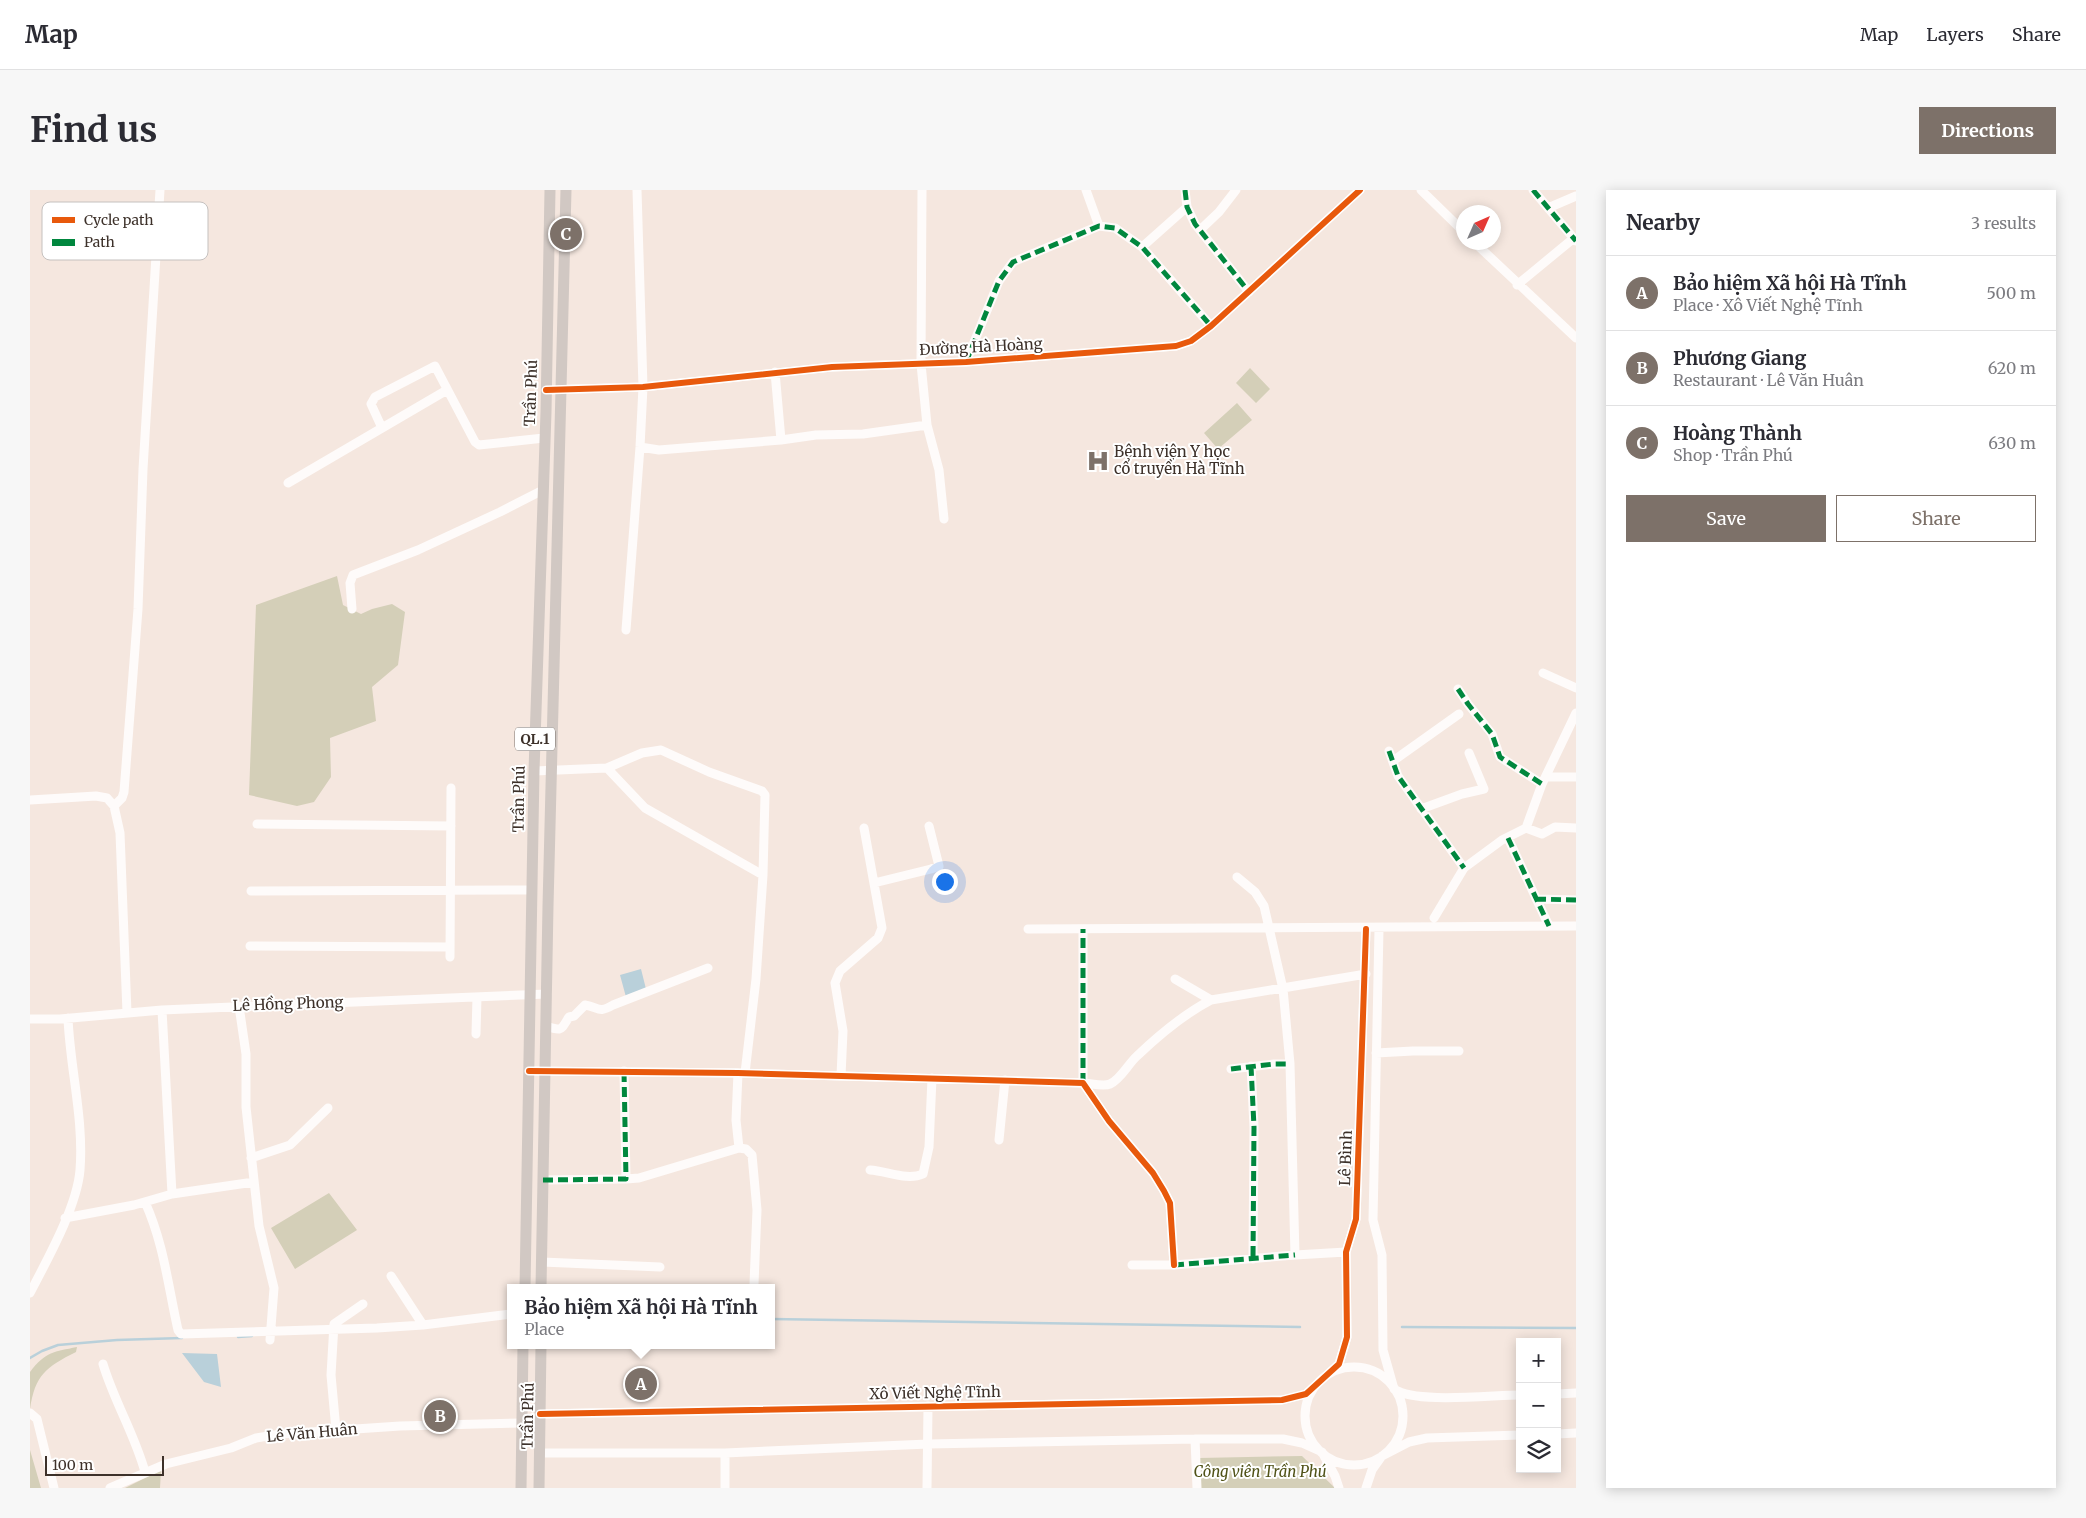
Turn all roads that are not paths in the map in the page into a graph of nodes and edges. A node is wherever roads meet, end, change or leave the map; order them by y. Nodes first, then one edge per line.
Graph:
1 (550, 190) edge
2 (566, 190) edge
3 (637, 190) edge
4 (922, 190) edge
5 (1086, 190) edge
6 (1185, 190) edge
7 (1236, 190) edge
8 (1360, 190) edge
9 (1421, 190) edge
10 (1534, 190) edge
11 (1576, 196) edge
12 (1186, 208) junction
13 (1548, 208) junction
14 (1456, 224) edge
15 (1099, 226) junction
16 (1200, 230) junction
17 (1575, 240) edge
18 (1142, 247) junction
19 (1482, 250) edge
20 (156, 260) edge
21 (1518, 285) junction
22 (1249, 292) junction
23 (1210, 326) junction
24 (1576, 338) edge
25 (966, 362) junction
26 (921, 364) junction
27 (775, 372) junction
28 (643, 386) junction
29 (447, 390) junction
30 (546, 390) junction
31 (562, 390) junction
32 (927, 425) junction
33 (382, 428) junction
34 (544, 438) junction
35 (781, 440) junction
36 (640, 448) junction
37 (288, 483) dead end
38 (543, 490) junction
39 (944, 519) dead end
40 (352, 609) dead end
41 (626, 630) dead end
42 (1543, 673) dead end
43 (1576, 688) edge
44 (1458, 689) dead end
45 (1576, 713) edge
46 (1459, 714) dead end
47 (1389, 752) dead end
48 (1469, 753) dead end
49 (1393, 761) junction
50 (607, 768) junction
51 (534, 771) junction
52 (551, 771) junction
53 (1576, 777) edge
54 (1544, 780) junction
55 (451, 788) dead end
56 (30, 800) edge
57 (114, 806) junction
58 (1421, 809) junction
59 (256, 824) dead end
60 (451, 826) junction
61 (929, 826) dead end
62 (864, 828) dead end
63 (1526, 828) junction
64 (1576, 828) edge
65 (1508, 838) junction
66 (1464, 868) junction
67 (763, 875) junction
68 (1237, 877) dead end
69 (874, 883) junction
70 (451, 890) junction
71 (532, 890) junction
72 (251, 891) dead end
73 (1536, 899) junction
74 (1576, 900) edge
75 (1434, 918) dead end
76 (1549, 926) junction
77 (1576, 926) edge
78 (1028, 929) dead end
79 (1083, 929) junction
80 (1270, 929) junction
81 (1366, 929) junction
82 (1379, 929) junction
83 (250, 946) dead end
84 (450, 947) junction
85 (450, 957) dead end
86 (708, 968) dead end
87 (1366, 974) junction
88 (1175, 979) dead end
89 (1283, 989) junction
90 (547, 994) junction
91 (530, 995) junction
92 (477, 997) junction
93 (1211, 1000) junction
94 (239, 1006) junction
95 (162, 1010) junction
96 (128, 1013) junction
97 (68, 1018) junction
98 (30, 1019) edge
99 (546, 1026) junction
100 (476, 1034) dead end
101 (1459, 1051) dead end
102 (1376, 1053) junction
103 (1290, 1064) junction
104 (1251, 1066) junction
105 (1231, 1069) dead end
106 (529, 1071) junction
107 (545, 1071) junction
108 (624, 1072) junction
109 (742, 1073) junction
110 (841, 1076) junction
111 (932, 1078) junction
112 (1004, 1080) junction
113 (1083, 1082) junction
114 (328, 1108) dead end
115 (999, 1140) dead end
116 (739, 1148) junction
117 (252, 1158) junction
118 (870, 1170) dead end
119 (626, 1179) junction
120 (543, 1180) junction
121 (254, 1182) junction
122 (172, 1194) junction
123 (145, 1202) junction
124 (65, 1218) junction
125 (1356, 1218) junction
126 (1373, 1220) junction
127 (1346, 1252) junction
128 (1295, 1255) junction
129 (1253, 1259) junction
130 (542, 1262) junction
131 (1174, 1265) junction
132 (1132, 1266) dead end
133 (660, 1267) dead end
134 (391, 1276) dead end
135 (525, 1284) edge
136 (541, 1284) edge
137 (754, 1284) dead end
138 (30, 1293) edge
139 (363, 1304) dead end
140 (507, 1314) edge
141 (422, 1325) junction
142 (333, 1333) junction
143 (270, 1335) junction
144 (523, 1349) edge
145 (541, 1349) edge
146 (103, 1364) dead end
147 (1322, 1378) junction
148 (1394, 1388) junction
149 (1576, 1393) edge
150 (1561, 1394) edge
151 (1516, 1395) edge
152 (928, 1406) junction
153 (30, 1413) edge
154 (540, 1414) junction
155 (522, 1423) junction
156 (336, 1430) junction
157 (1576, 1433) edge
158 (1561, 1434) edge
159 (1516, 1435) edge
160 (1195, 1439) junction
161 (928, 1444) junction
162 (1322, 1452) junction
163 (540, 1453) junction
164 (725, 1453) junction
165 (1382, 1456) junction
166 (145, 1472) junction
167 (54, 1488) edge
168 (110, 1488) edge
169 (521, 1488) edge
170 (539, 1488) edge
171 (725, 1488) edge
172 (927, 1488) edge
173 (1197, 1488) edge
174 (1339, 1488) edge
175 (1366, 1488) edge

1 - 30 main road, Trần Phú / QL.1
2 - 31 main road, Trần Phú / QL.1
3 - 28 street
4 - 26 street
5 - 15 street
6 - 12 street
7 - 16 street
8 - 22 street, Đường Hà Hoàng
9 - 14 street
10 - 13 street
11 - 13 street
12 - 16 street
12 - 18 street
13 - 17 street
15 - 18 street
15 - 25 street
16 - 22 street
17 - 21 street
18 - 23 street
19 - 21 street
20 - 57 street
21 - 24 street
22 - 23 street, Đường Hà Hoàng
23 - 25 street, Đường Hà Hoàng
25 - 26 street, Đường Hà Hoàng
26 - 27 street, Đường Hà Hoàng
26 - 32 street
27 - 28 street, Đường Hà Hoàng
27 - 35 street
28 - 31 street, Đường Hà Hoàng
28 - 36 street
29 - 33 street
29 - 33 street
29 - 34 street
30 - 31 street, Đường Hà Hoàng
30 - 34 main road, Trần Phú / QL.1
31 - 52 main road, Trần Phú / QL.1
32 - 35 street
32 - 39 street
33 - 37 street
34 - 38 main road, Trần Phú / QL.1
35 - 36 street
36 - 41 street
38 - 40 street
38 - 51 main road, Trần Phú / QL.1
42 - 43 street
44 - 54 street
45 - 54 street
46 - 49 street
47 - 49 street
48 - 58 street
49 - 58 street
50 - 52 street
50 - 67 street
50 - 67 street
51 - 52 street
51 - 71 main road, Trần Phú / QL.1
52 - 90 main road, Trần Phú / QL.1
53 - 54 street
54 - 63 street
55 - 60 street
56 - 57 street
57 - 96 street
58 - 66 street
59 - 60 street
60 - 70 street
61 - 69 street
62 - 69 street
63 - 64 street
63 - 65 street
65 - 66 street
65 - 73 street
66 - 75 street
67 - 109 street
68 - 80 street
69 - 110 street
70 - 71 street
70 - 72 street
70 - 84 street
71 - 91 main road, Trần Phú / QL.1
73 - 74 street
73 - 76 street
76 - 77 street
76 - 82 street
78 - 79 street
79 - 80 street
79 - 113 street
80 - 81 street
80 - 89 street
81 - 82 street
81 - 87 street, Lê Bình
82 - 102 street, Lê Bình
83 - 84 street
84 - 85 street
86 - 99 street
87 - 89 street
87 - 125 street, Lê Bình
88 - 93 street
89 - 93 street
89 - 103 street
90 - 91 street, Lê Hồng Phong
90 - 99 main road, Trần Phú / QL.1
91 - 92 street, Lê Hồng Phong
91 - 106 main road, Trần Phú / QL.1
92 - 94 street, Lê Hồng Phong
92 - 100 street
93 - 113 street
94 - 95 street, Lê Hồng Phong
94 - 117 street
95 - 96 street, Lê Hồng Phong
95 - 122 street
96 - 97 street, Lê Hồng Phong
97 - 98 street, Lê Hồng Phong
97 - 124 street
99 - 107 main road, Trần Phú / QL.1
101 - 102 street
102 - 126 street, Lê Bình
103 - 104 street
103 - 128 street
104 - 105 street
104 - 129 street
106 - 107 street
106 - 135 main road, Trần Phú / QL.1
107 - 108 street
107 - 120 main road, Trần Phú / QL.1
108 - 109 street
108 - 119 street
109 - 110 street
109 - 116 street
110 - 111 street
111 - 112 street
111 - 118 street
112 - 113 street
112 - 115 street
113 - 131 street
114 - 117 street
116 - 119 street
116 - 137 street
117 - 121 street
119 - 120 street
120 - 130 main road, Trần Phú / QL.1
121 - 122 street
121 - 143 street
122 - 123 street
123 - 124 street
123 - 143 street
124 - 138 street
125 - 126 street
125 - 127 street, Lê Bình
126 - 148 street, Lê Bình
127 - 128 street
127 - 147 street, Lê Bình
128 - 129 street
129 - 131 street
130 - 133 street
130 - 136 main road, Trần Phú / QL.1
131 - 132 street
134 - 141 street
139 - 142 street
140 - 141 street
141 - 142 street
142 - 143 street
142 - 156 street
144 - 155 main road, Trần Phú
145 - 154 main road, Trần Phú
146 - 166 street
147 - 148 street
147 - 152 street, Xô Viết Nghệ Tĩnh
147 - 162 street
148 - 151 street
148 - 165 street
149 - 150 street
152 - 154 street, Xô Viết Nghệ Tĩnh
152 - 161 street
153 - 167 street
154 - 163 main road, Trần Phú
155 - 156 street, Lê Văn Huân
155 - 169 main road, Trần Phú
156 - 166 street, Lê Văn Huân
157 - 158 street
159 - 165 street
160 - 161 street
160 - 162 street
160 - 173 street
161 - 164 street
161 - 172 street
162 - 165 street
162 - 174 street
163 - 164 street
163 - 170 main road, Trần Phú
164 - 171 street
165 - 175 street
166 - 168 street, Lê Văn Huân

